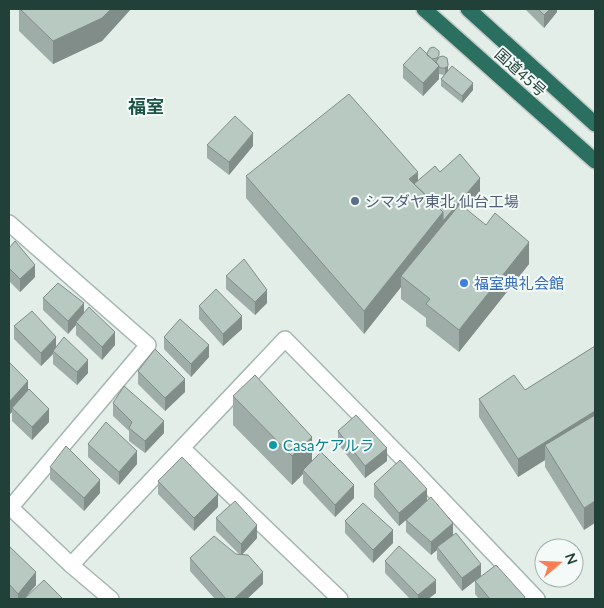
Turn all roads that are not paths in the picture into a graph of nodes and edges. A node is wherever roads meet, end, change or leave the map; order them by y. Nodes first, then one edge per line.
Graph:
1 (424, 9) edge
2 (468, 9) edge
3 (595, 124) edge
4 (595, 161) edge
5 (9, 223) edge
6 (182, 448) junction
7 (9, 507) edge
8 (71, 565) junction
9 (111, 599) edge
10 (340, 599) edge
11 (537, 599) edge

1 - 4 highway, 国道45号
2 - 3 highway, 国道45号
5 - 7 street
6 - 8 street
6 - 10 street
6 - 11 street
7 - 8 street
8 - 9 street

